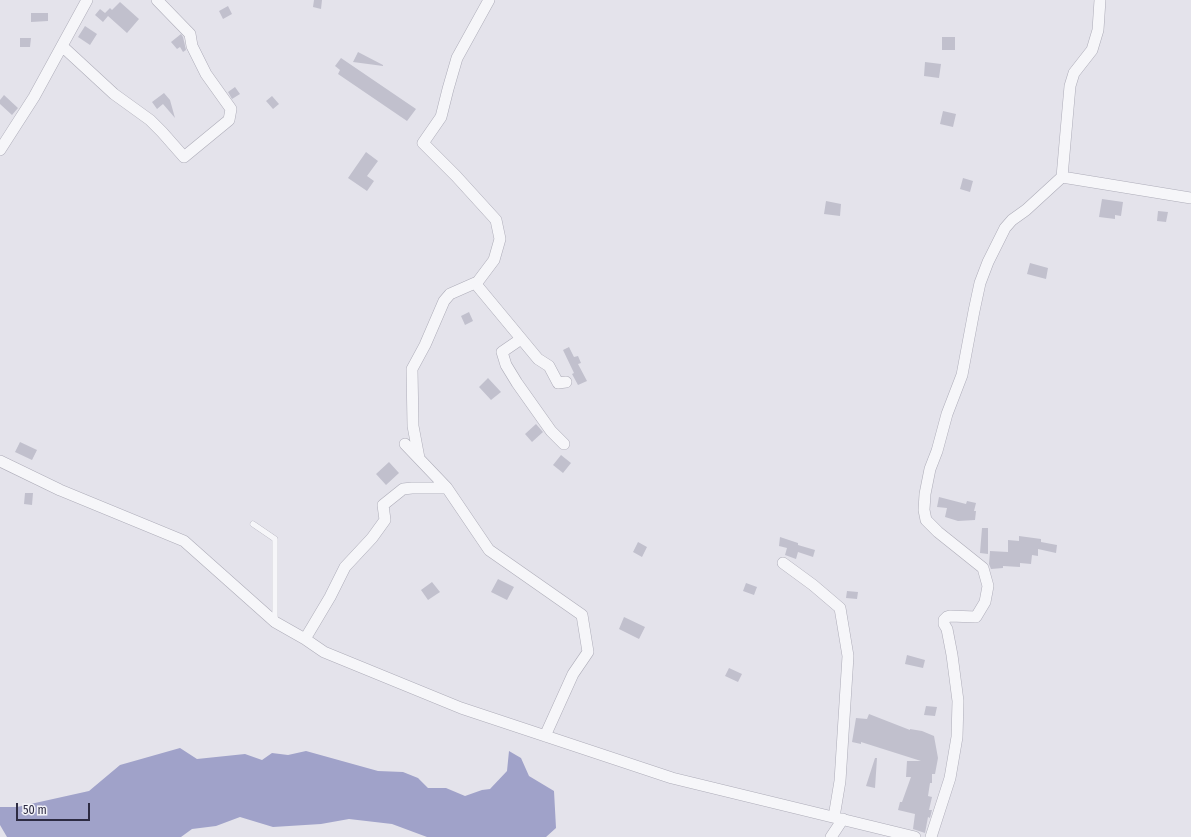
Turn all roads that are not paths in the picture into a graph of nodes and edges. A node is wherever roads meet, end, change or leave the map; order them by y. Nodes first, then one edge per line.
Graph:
1 (87, 0) edge
2 (157, 0) edge
3 (489, 0) edge
4 (1100, 0) edge
5 (62, 46) junction
6 (0, 150) edge
7 (1062, 177) junction
8 (1191, 198) edge
9 (476, 284) junction
10 (520, 339) junction
11 (566, 382) dead end
12 (405, 444) dead end
13 (564, 444) dead end
14 (419, 458) junction
15 (0, 461) edge
16 (447, 488) junction
17 (253, 524) dead end
18 (783, 563) dead end
19 (275, 622) junction
20 (305, 638) junction
21 (545, 736) junction
22 (838, 818) junction
23 (831, 837) edge
24 (915, 837) edge
25 (932, 837) edge

1 - 5 street
2 - 5 street
3 - 9 street
4 - 7 street
5 - 6 street
7 - 8 street
7 - 25 street
9 - 10 street
9 - 14 street
10 - 11 street
10 - 13 street
12 - 14 street
14 - 16 street
15 - 19 street
16 - 20 street
16 - 21 street
17 - 19 lane
18 - 22 street
19 - 20 street
20 - 21 street
21 - 22 street
22 - 23 street
22 - 24 street

